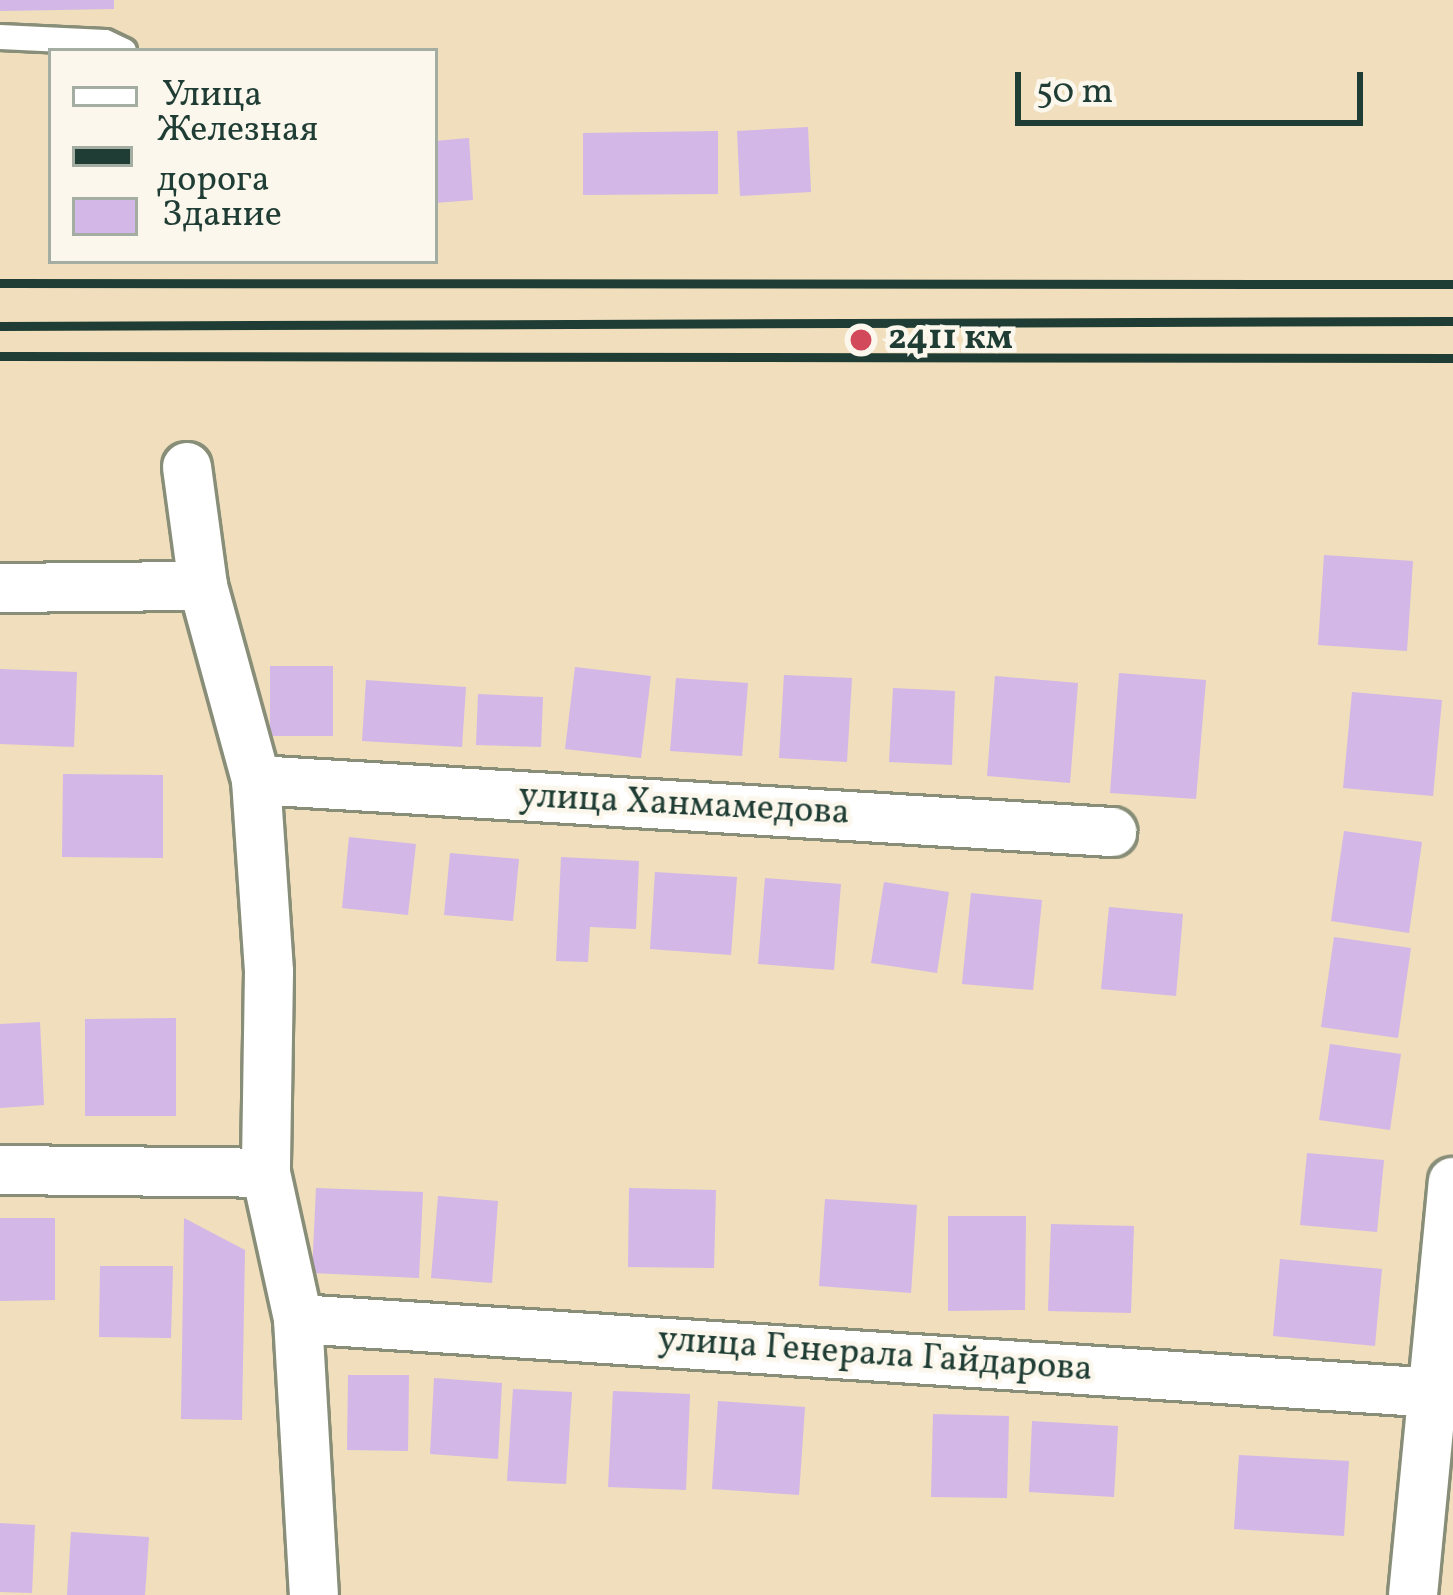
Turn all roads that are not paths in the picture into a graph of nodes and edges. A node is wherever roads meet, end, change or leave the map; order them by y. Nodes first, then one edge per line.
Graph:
1 (0, 37) edge
2 (118, 48) edge
3 (187, 467) dead end
4 (203, 586) junction
5 (0, 588) edge
6 (256, 780) junction
7 (1112, 832) dead end
8 (0, 1170) edge
9 (266, 1173) junction
10 (1453, 1182) edge
11 (298, 1318) junction
12 (1444, 1393) edge
13 (314, 1595) edge
14 (1414, 1595) edge

1 - 2 lane
3 - 4 street
4 - 5 street
4 - 6 street
6 - 7 street, улица Ханмамедова
6 - 9 street
8 - 9 street
9 - 11 street
10 - 12 street
11 - 12 street, улица Генерала Гайдарова
11 - 13 street
12 - 14 street

